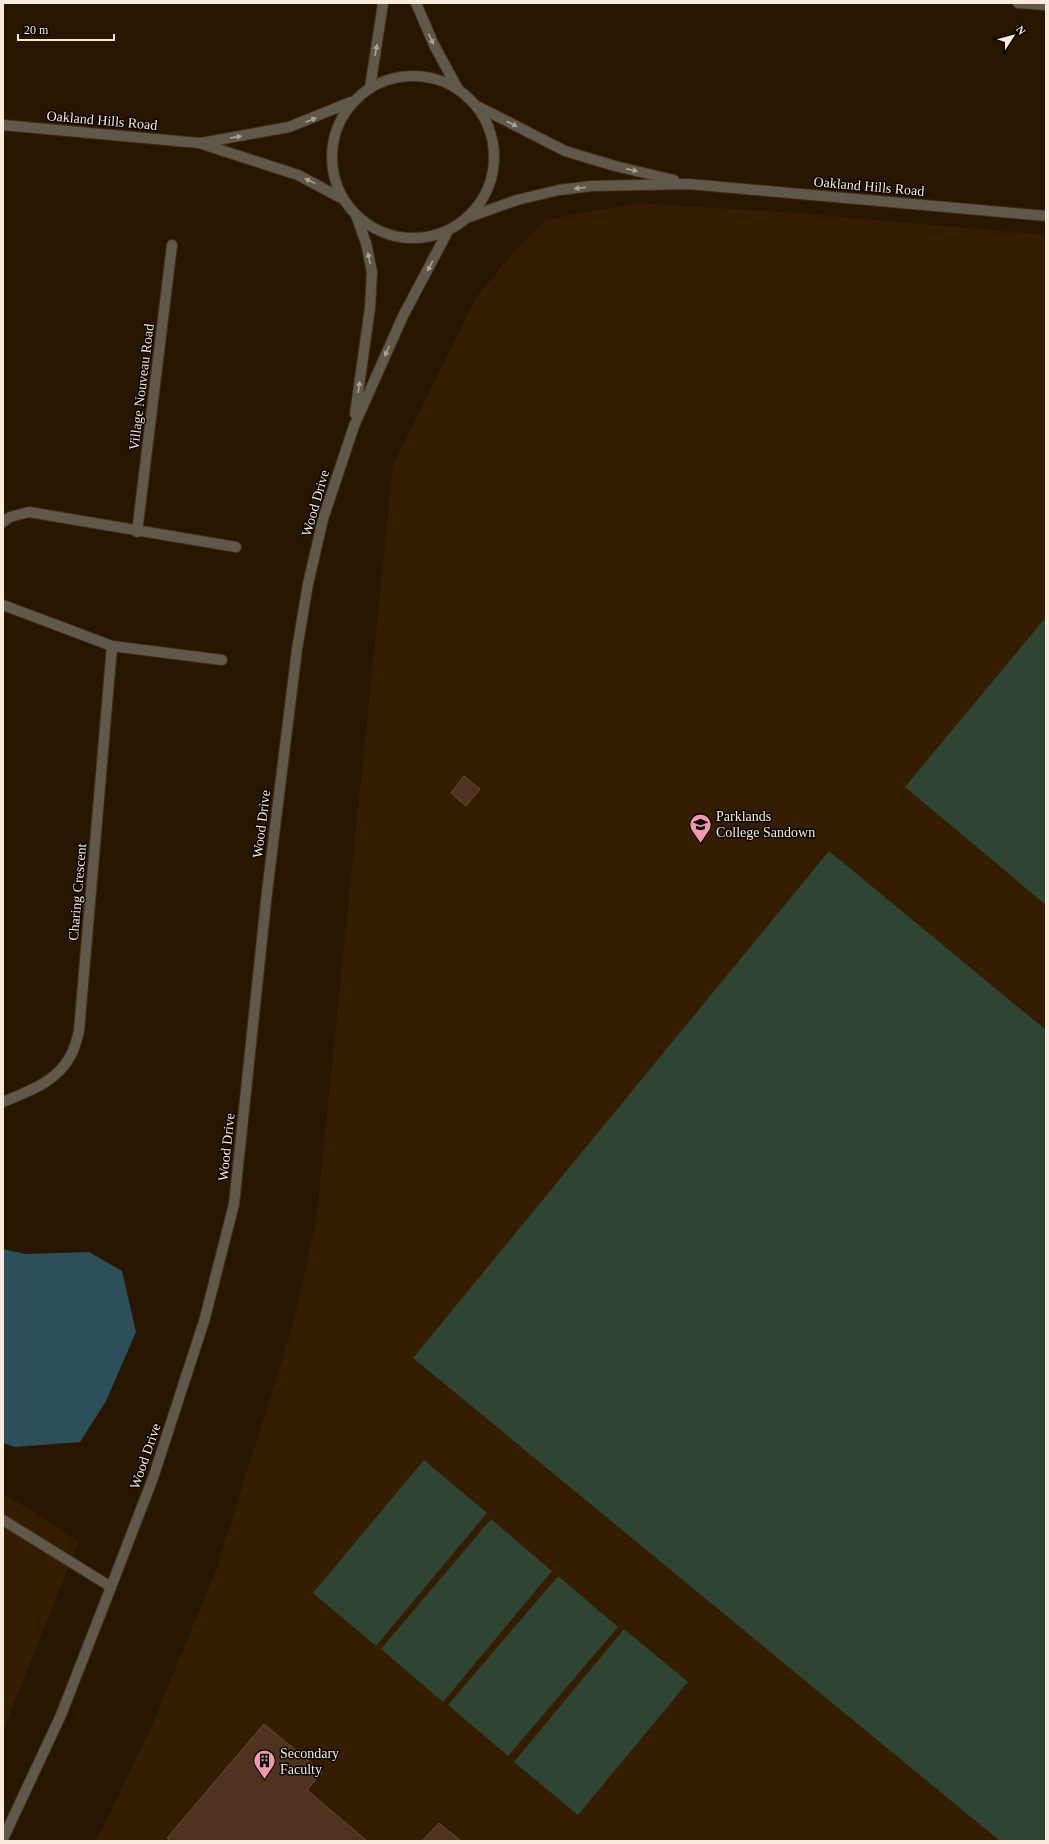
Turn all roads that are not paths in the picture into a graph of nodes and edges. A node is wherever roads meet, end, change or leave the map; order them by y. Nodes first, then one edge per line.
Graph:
1 (383, 3) edge
2 (416, 3) edge
3 (1018, 3) edge
4 (1046, 6) edge
5 (370, 88) junction
6 (459, 90) junction
7 (355, 100) junction
8 (477, 106) junction
9 (3, 125) edge
10 (199, 143) junction
11 (689, 184) junction
12 (344, 200) junction
13 (355, 213) junction
14 (1046, 216) edge
15 (469, 217) junction
16 (448, 231) junction
17 (172, 245) dead end
18 (354, 426) junction
19 (3, 522) edge
20 (137, 532) junction
21 (236, 547) dead end
22 (3, 605) edge
23 (112, 646) junction
24 (222, 660) dead end
25 (3, 1102) edge
26 (3, 1520) edge
27 (112, 1587) junction
28 (3, 1839) edge

5 -> 1 street
2 -> 6 street
3 - 4 street
5 - 6 street
5 - 7 street
6 - 8 street
10 -> 7 street, Oakland Hills Road
7 - 12 street
8 -> 11 street, Oakland Hills Road
8 - 15 street
9 - 10 street, Oakland Hills Road
12 -> 10 street, Oakland Hills Road
11 - 14 street, Oakland Hills Road
11 -> 15 street, Oakland Hills Road
12 - 13 street
13 - 16 street
18 -> 13 street, Wood Drive
15 - 16 street
16 -> 18 street, Wood Drive
17 - 20 street, Village Nouveau Road
18 - 27 street, Wood Drive
19 - 20 street
20 - 21 street
22 - 23 street
23 - 24 street
23 - 25 street, Charing Crescent
26 - 27 street
27 - 28 street, Wood Drive

